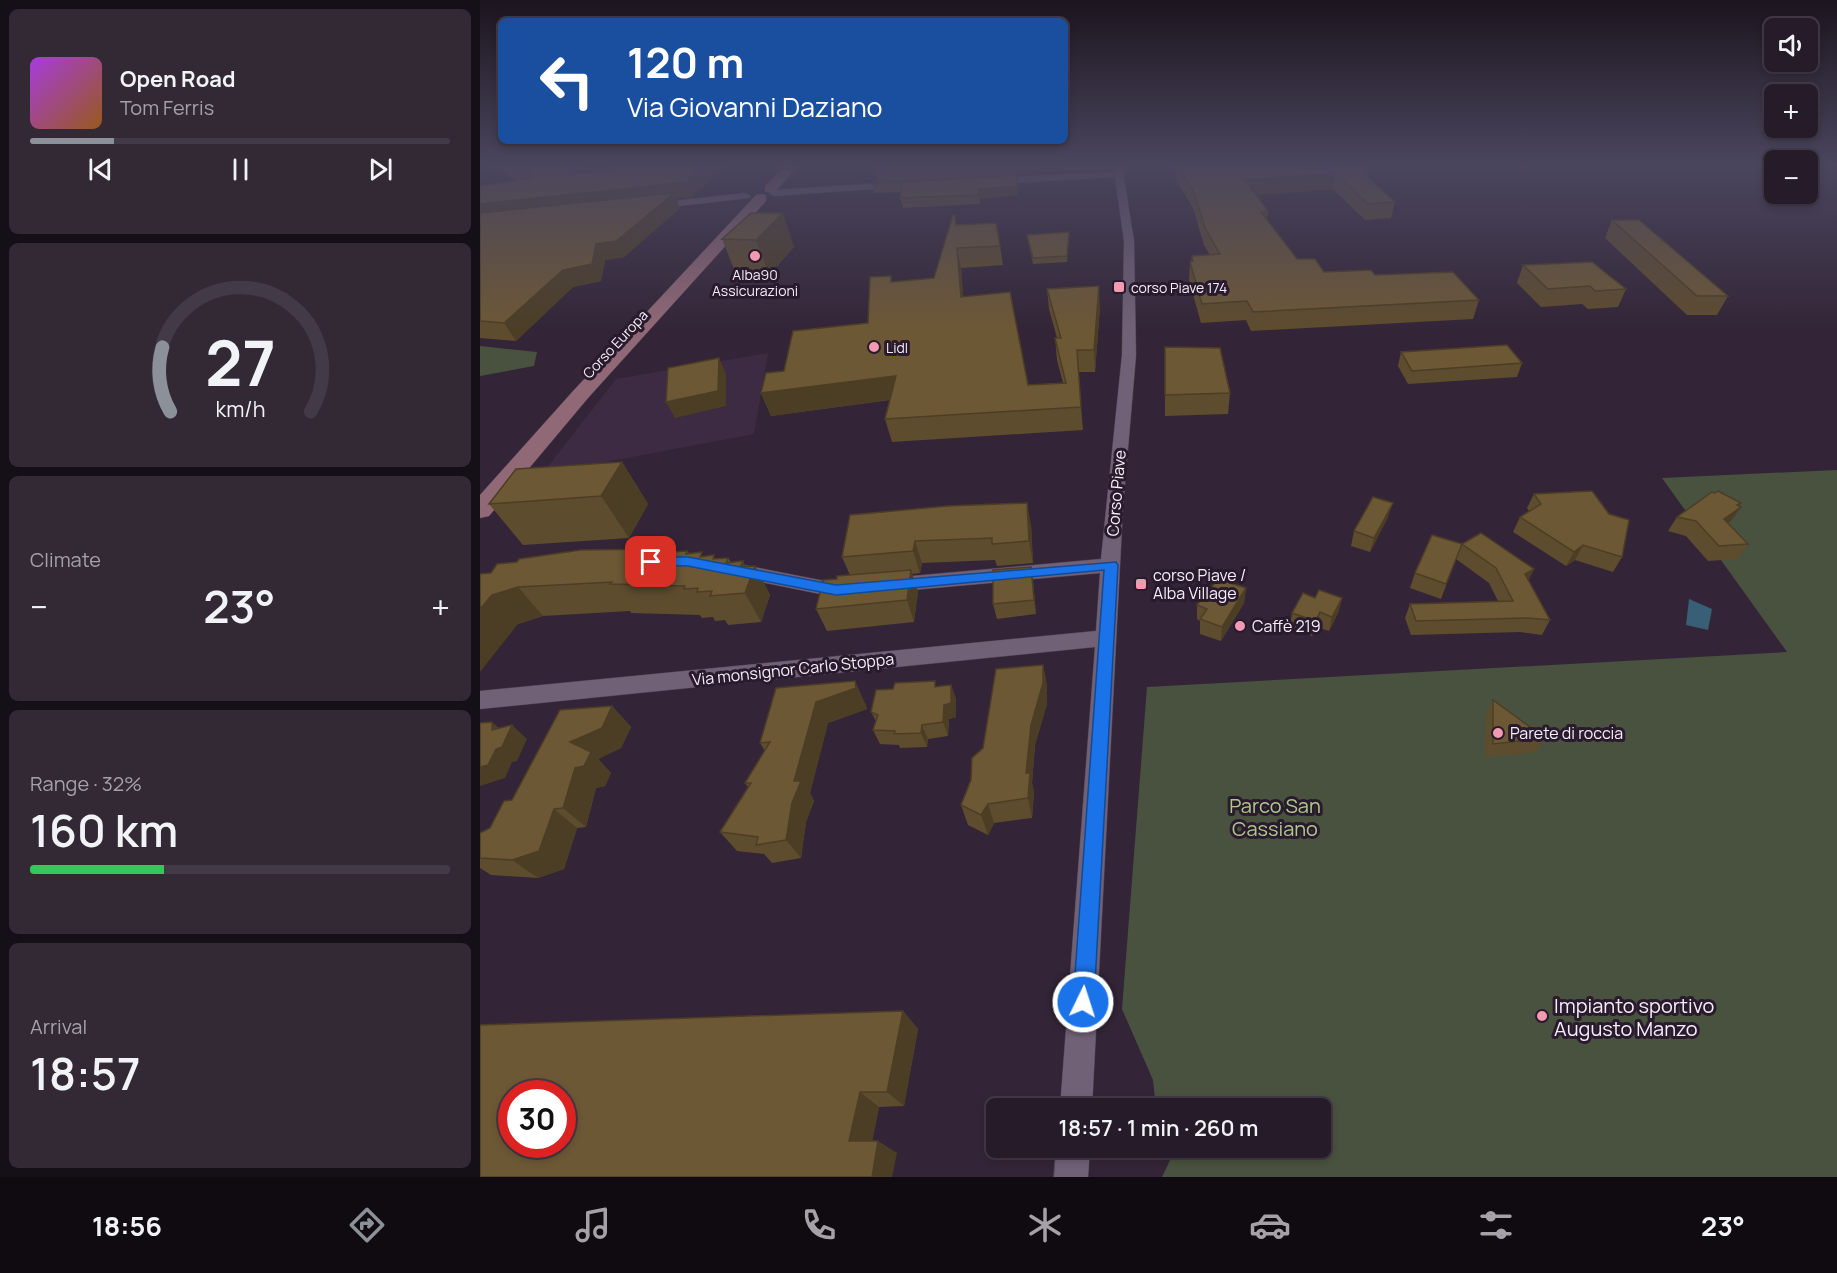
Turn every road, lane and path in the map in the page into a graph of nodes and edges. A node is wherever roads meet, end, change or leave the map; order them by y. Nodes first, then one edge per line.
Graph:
1 (735, 220) edge
2 (737, 220) edge
3 (1126, 220) edge
4 (480, 490) edge
5 (480, 510) edge
6 (1111, 565) junction
7 (710, 566) edge
8 (1106, 638) junction
9 (480, 700) edge
10 (1077, 1098) edge
11 (1072, 1158) edge
12 (1071, 1177) edge

1 - 4 main road, Corso Europa
2 - 5 main road, Corso Europa
3 - 6 street, Corso Piave
6 - 7 street
6 - 8 street, Corso Piave
8 - 9 street, Via monsignor Carlo Stoppa
8 - 10 street, Corso Piave
11 - 12 street

